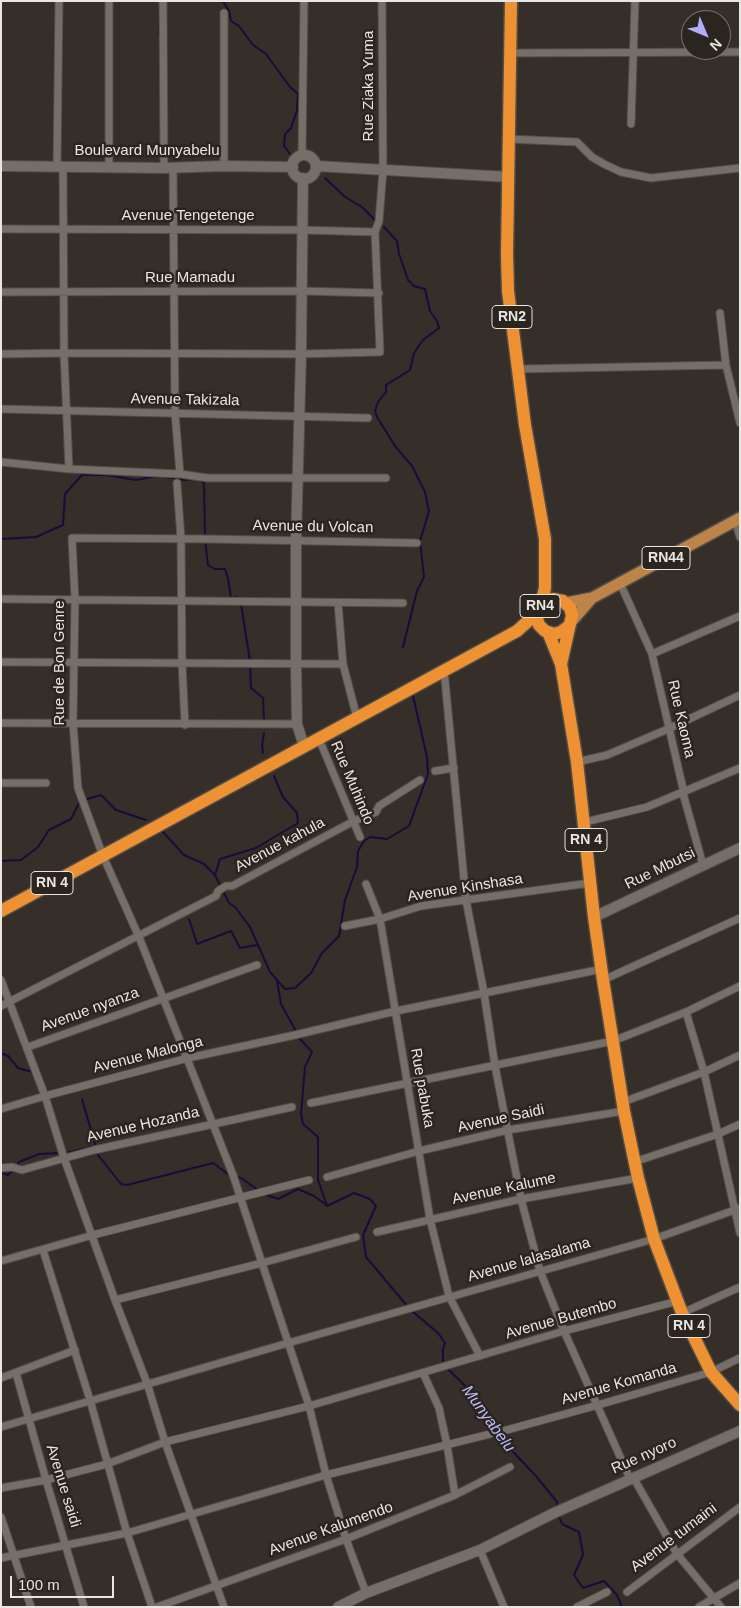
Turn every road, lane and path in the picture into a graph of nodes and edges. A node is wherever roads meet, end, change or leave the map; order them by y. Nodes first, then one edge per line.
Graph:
1 (59, 1) edge
2 (109, 1) edge
3 (163, 1) edge
4 (304, 1) edge
5 (382, 1) edge
6 (511, 1) edge
7 (635, 1) edge
8 (224, 13) dead end
9 (634, 52) junction
10 (740, 52) edge
11 (510, 53) junction
12 (631, 124) dead end
13 (508, 139) junction
14 (302, 155) junction
15 (1, 166) edge
16 (60, 166) junction
17 (224, 166) junction
18 (316, 166) junction
19 (293, 167) junction
20 (109, 168) junction
21 (168, 168) junction
22 (740, 168) edge
23 (383, 170) junction
24 (509, 177) junction
25 (303, 178) junction
26 (377, 226) junction
27 (1, 229) edge
28 (64, 229) junction
29 (173, 230) junction
30 (302, 230) junction
31 (301, 291) junction
32 (1, 292) edge
33 (64, 292) junction
34 (175, 292) junction
35 (378, 293) junction
36 (720, 313) dead end
37 (64, 352) junction
38 (1, 354) edge
39 (174, 354) junction
40 (301, 354) junction
41 (726, 365) junction
42 (518, 369) junction
43 (1, 409) edge
44 (67, 412) junction
45 (175, 413) junction
46 (299, 416) junction
47 (368, 418) dead end
48 (740, 424) edge
49 (1, 462) edge
50 (69, 469) junction
51 (180, 474) junction
52 (386, 478) dead end
53 (297, 479) junction
54 (177, 483) dead end
55 (737, 519) edge
56 (740, 537) edge
57 (181, 539) junction
58 (296, 540) junction
59 (416, 543) dead end
60 (546, 570) junction
61 (620, 583) junction
62 (1, 598) edge
63 (592, 598) junction
64 (74, 599) junction
65 (182, 601) junction
66 (562, 601) junction
67 (297, 602) junction
68 (338, 603) junction
69 (403, 603) dead end
70 (539, 609) junction
71 (740, 616) edge
72 (570, 624) junction
73 (517, 631) junction
74 (545, 631) junction
75 (652, 654) junction
76 (1, 662) edge
77 (74, 662) junction
78 (182, 663) junction
79 (296, 664) junction
80 (343, 664) junction
81 (562, 664) junction
82 (444, 670) junction
83 (740, 695) edge
84 (358, 718) junction
85 (1, 723) edge
86 (73, 723) junction
87 (297, 724) junction
88 (185, 725) junction
89 (668, 729) junction
90 (319, 739) junction
91 (304, 746) junction
92 (577, 762) junction
93 (454, 768) junction
94 (740, 768) edge
95 (435, 771) dead end
96 (420, 780) dead end
97 (46, 783) dead end
98 (1, 784) edge
99 (684, 792) junction
100 (354, 821) junction
101 (585, 822) junction
102 (360, 837) dead end
103 (740, 848) edge
104 (103, 856) junction
105 (703, 865) junction
106 (590, 883) junction
107 (366, 884) dead end
108 (466, 900) junction
109 (1, 910) edge
110 (594, 917) junction
111 (740, 918) edge
112 (380, 919) junction
113 (345, 926) dead end
114 (139, 937) junction
115 (258, 965) dead end
116 (602, 974) junction
117 (1, 980) edge
118 (740, 986) edge
119 (484, 992) junction
120 (162, 999) junction
121 (10, 1002) junction
122 (1, 1006) edge
123 (396, 1011) junction
124 (686, 1012) junction
125 (613, 1041) junction
126 (28, 1047) junction
127 (740, 1055) edge
128 (188, 1058) junction
129 (495, 1066) junction
130 (704, 1072) junction
131 (406, 1084) junction
132 (45, 1096) junction
133 (311, 1103) dead end
134 (624, 1106) junction
135 (292, 1107) dead end
136 (1, 1110) edge
137 (214, 1123) junction
138 (740, 1124) edge
139 (508, 1130) junction
140 (718, 1134) junction
141 (419, 1151) junction
142 (63, 1154) junction
143 (634, 1162) junction
144 (1, 1168) edge
145 (327, 1177) dead end
146 (638, 1178) junction
147 (309, 1180) dead end
148 (241, 1198) junction
149 (521, 1199) junction
150 (737, 1209) edge
151 (430, 1220) junction
152 (376, 1232) dead end
153 (740, 1233) edge
154 (92, 1235) junction
155 (356, 1237) dead end
156 (654, 1239) junction
157 (43, 1250) junction
158 (1, 1262) edge
159 (262, 1263) junction
160 (540, 1271) junction
161 (740, 1288) edge
162 (449, 1296) junction
163 (115, 1300) junction
164 (680, 1307) junction
165 (564, 1331) junction
166 (288, 1343) junction
167 (75, 1350) junction
168 (480, 1356) junction
169 (740, 1358) edge
170 (711, 1372) junction
171 (16, 1373) junction
172 (423, 1373) junction
173 (1, 1378) edge
174 (147, 1383) junction
175 (90, 1400) junction
176 (598, 1405) junction
177 (740, 1405) edge
178 (309, 1406) junction
179 (28, 1419) junction
180 (1, 1426) edge
181 (503, 1431) dead end
182 (740, 1431) edge
183 (490, 1434) dead end
184 (165, 1442) junction
185 (448, 1445) junction
186 (108, 1464) junction
187 (510, 1467) dead end
188 (326, 1475) junction
189 (631, 1478) junction
190 (46, 1480) junction
191 (1, 1488) edge
192 (454, 1495) junction
193 (740, 1507) edge
194 (191, 1514) junction
195 (1, 1516) edge
196 (127, 1533) junction
197 (346, 1540) junction
198 (67, 1545) junction
199 (480, 1550) junction
200 (678, 1554) junction
201 (14, 1556) junction
202 (1, 1558) edge
203 (740, 1583) edge
204 (216, 1585) junction
205 (607, 1592) dead end
206 (627, 1592) dead end
207 (366, 1593) junction
208 (713, 1598) junction
209 (30, 1607) edge
210 (84, 1607) edge
211 (152, 1607) edge
212 (157, 1607) edge
213 (224, 1607) edge
214 (338, 1607) edge
215 (504, 1607) edge
216 (577, 1607) edge
217 (699, 1607) edge
218 (721, 1607) edge

1 - 16 street
2 - 20 street
3 - 21 street
4 - 14 street
5 - 23 street, Rue Ziaka Yuma
6 - 11 highway, RN2
7 - 9 street
8 - 17 street
9 - 10 street
9 - 11 street
9 - 12 street
11 - 13 highway, RN2
13 - 22 street
13 - 24 highway, RN2
14 - 18 street
14 - 19 street
15 - 16 street, Boulevard Munyabelu
16 - 20 street, Boulevard Munyabelu
16 - 28 street
17 - 19 street, Boulevard Munyabelu
17 - 21 street, Boulevard Munyabelu
18 - 23 street
18 - 25 street
19 - 25 street
20 - 21 street, Boulevard Munyabelu
21 - 29 street
23 - 24 street
23 - 26 street, Rue Ziaka Yuma
24 - 42 highway, RN2
25 - 30 street
26 - 30 street, Avenue Tengetenge
26 - 35 street, Rue Ziaka Yuma
27 - 28 street, Avenue Tengetenge
28 - 29 street, Avenue Tengetenge
28 - 33 street
29 - 30 street, Avenue Tengetenge
29 - 34 street
30 - 31 street
31 - 34 street, Rue Mamadu
31 - 35 street, Rue Mamadu
31 - 40 street
32 - 33 street, Rue Mamadu
33 - 34 street, Rue Mamadu
33 - 37 street
34 - 39 street
35 - 40 street, Rue Ziaka Yuma
36 - 41 street
37 - 38 street
37 - 39 street
37 - 44 street
39 - 40 street
39 - 45 street
40 - 46 street
41 - 42 street
41 - 48 street
42 - 60 highway, RN2
43 - 44 street, Avenue Takizala
44 - 45 street, Avenue Takizala
44 - 50 street
45 - 46 street, Avenue Takizala
45 - 51 street
46 - 47 street, Avenue Takizala
46 - 53 street
49 - 50 street
50 - 51 street
51 - 53 street
52 - 53 street
53 - 58 street
54 - 57 street
55 - 56 street
55 - 61 main road, RN44
57 - 58 street, Avenue du Volcan
57 - 64 street, Rue de Bon Genre
57 - 65 street
58 - 59 street, Avenue du Volcan
58 - 67 street
60 - 66 highway, RN2
60 - 70 highway, RN2
61 - 63 main road, RN44
61 - 75 street, Rue Kaoma
62 - 64 street
63 - 66 main road, RN44
63 - 72 main road, RN44
64 - 65 street
64 - 77 street, Rue de Bon Genre
65 - 67 street
65 - 78 street
66 - 70 highway, RN4
66 - 72 highway, RN4
67 - 68 street
67 - 79 street
68 - 69 street
68 - 80 street
70 - 73 highway, RN4
70 - 74 highway, RN4
71 - 75 street
72 - 74 highway, RN4
72 - 81 highway, RN4
73 - 74 highway, RN 4
73 - 82 highway, RN 4
74 - 81 highway, RN 4
75 - 89 street, Rue Kaoma
76 - 77 street
77 - 78 street
77 - 86 street, Rue de Bon Genre
78 - 79 street
78 - 88 street
79 - 80 street
79 - 87 street
80 - 84 street
81 - 92 highway, RN 4
82 - 84 highway, RN 4
82 - 93 street
83 - 89 street
84 - 90 highway, RN 4
85 - 86 street
86 - 88 street
86 - 104 street, Rue de Bon Genre
87 - 88 street
87 - 91 street
89 - 92 street
89 - 99 street, Rue Kaoma
90 - 91 highway, RN 4
90 - 100 street, Rue Muhindo
91 - 104 highway, RN 4
92 - 101 highway, RN 4
93 - 95 street
93 - 108 street
94 - 99 street
96 - 100 street, Avenue kahula
97 - 98 street
99 - 101 street
99 - 105 street, Rue Kaoma
100 - 102 street, Rue Muhindo
100 - 114 street, Avenue kahula
101 - 106 highway, RN 4
103 - 105 street, Rue Mbutsi
104 - 109 highway, RN 4
104 - 114 street, Rue de Bon Genre
105 - 110 street, Rue Mbutsi
106 - 108 street, Avenue Kinshasa
106 - 110 highway, RN 4
107 - 112 street, Rue pabuka
108 - 112 street, Avenue Kinshasa
108 - 119 street
110 - 116 highway, RN 4
111 - 116 street, Avenue Malonga
112 - 113 street, Avenue Kinshasa
112 - 123 street, Rue pabuka
114 - 120 street, Rue de Bon Genre
114 - 121 street, Avenue kahula
115 - 120 street, Avenue nyanza
116 - 119 street, Avenue Malonga
116 - 125 highway, RN 4
117 - 121 street
118 - 124 street
119 - 123 street, Avenue Malonga
119 - 129 street
120 - 126 street, Avenue nyanza
120 - 128 street, Rue de Bon Genre
121 - 122 street, Avenue kahula
121 - 126 street
123 - 128 street, Avenue Malonga
123 - 131 street, Rue pabuka
124 - 125 street
124 - 130 street
125 - 129 street
125 - 134 highway, RN 4
126 - 132 street
127 - 130 street, Avenue Saidi
128 - 132 street, Avenue Malonga
128 - 137 street, Rue de Bon Genre
129 - 131 street
129 - 139 street
130 - 134 street, Avenue Saidi
130 - 140 street
131 - 133 street
131 - 141 street, Rue pabuka
132 - 136 street, Avenue Malonga
132 - 142 street
134 - 139 street, Avenue Saidi
134 - 143 highway, RN 4
135 - 137 street, Avenue Hozanda
137 - 142 street, Avenue Hozanda
137 - 148 street, Rue de Bon Genre
138 - 140 street
139 - 141 street, Avenue Saidi
139 - 149 street
140 - 143 street
140 - 150 street
141 - 145 street, Avenue Saidi
141 - 151 street, Rue pabuka
142 - 144 street, Avenue Hozanda
142 - 154 street
143 - 146 highway, RN 4
146 - 149 street, Avenue Kalume
146 - 156 highway, RN 4
147 - 148 street
148 - 154 street
148 - 159 street, Rue de Bon Genre
149 - 151 street, Avenue Kalume
149 - 160 street
150 - 153 street
150 - 156 street, Avenue lalasalama
151 - 152 street, Avenue Kalume
151 - 162 street, Rue pabuka
154 - 157 street
154 - 163 street
155 - 159 street
156 - 160 street, Avenue lalasalama
156 - 164 highway, RN 4
157 - 158 street
157 - 167 street
159 - 163 street
159 - 166 street, Rue de Bon Genre
160 - 162 street, Avenue lalasalama
160 - 165 street
161 - 164 street, Avenue Butembo
162 - 166 street, Avenue lalasalama
162 - 168 street, Rue pabuka
163 - 174 street
164 - 165 street, Avenue Butembo
164 - 170 highway, RN 4
165 - 168 street, Avenue Butembo
165 - 176 street
166 - 174 street, Avenue lalasalama
166 - 178 street, Rue de Bon Genre
167 - 171 street
167 - 175 street
168 - 172 street, Avenue Butembo
169 - 170 street, Avenue Komanda
170 - 176 street, Avenue Komanda
170 - 177 highway, RN 4
171 - 173 street
171 - 179 street, Avenue saidi
172 - 178 street, Avenue Butembo
172 - 185 street
174 - 175 street, Avenue lalasalama
174 - 184 street
175 - 179 street, Avenue lalasalama
175 - 186 street
176 - 181 street, Avenue Komanda
176 - 189 street
178 - 184 street, Avenue Butembo
178 - 188 street, Rue de Bon Genre
179 - 180 street, Avenue lalasalama
179 - 190 street, Avenue saidi
182 - 189 street, Rue nyoro
183 - 185 street
184 - 186 street, Avenue Butembo
184 - 194 street
185 - 188 street
185 - 192 street
186 - 190 street, Avenue Butembo
186 - 196 street
187 - 192 street, Avenue Kalumendo
188 - 194 street
188 - 197 street, Rue de Bon Genre
189 - 199 street, Rue nyoro
189 - 200 street
190 - 191 street, Avenue Butembo
190 - 198 street, Avenue saidi
192 - 197 street, Avenue Kalumendo
193 - 200 street, Avenue tumaini
194 - 196 street
194 - 204 street
195 - 201 street
196 - 198 street
196 - 211 street
197 - 204 street, Avenue Kalumendo
197 - 207 street, Rue de Bon Genre
198 - 201 street
198 - 210 street, Avenue saidi
199 - 207 street
199 - 215 street
200 - 206 street, Avenue tumaini
200 - 208 street
201 - 202 street
201 - 209 street
203 - 208 street
204 - 212 street, Avenue Kalumendo
204 - 213 street
205 - 216 street
207 - 214 street
208 - 217 street
208 - 218 street

